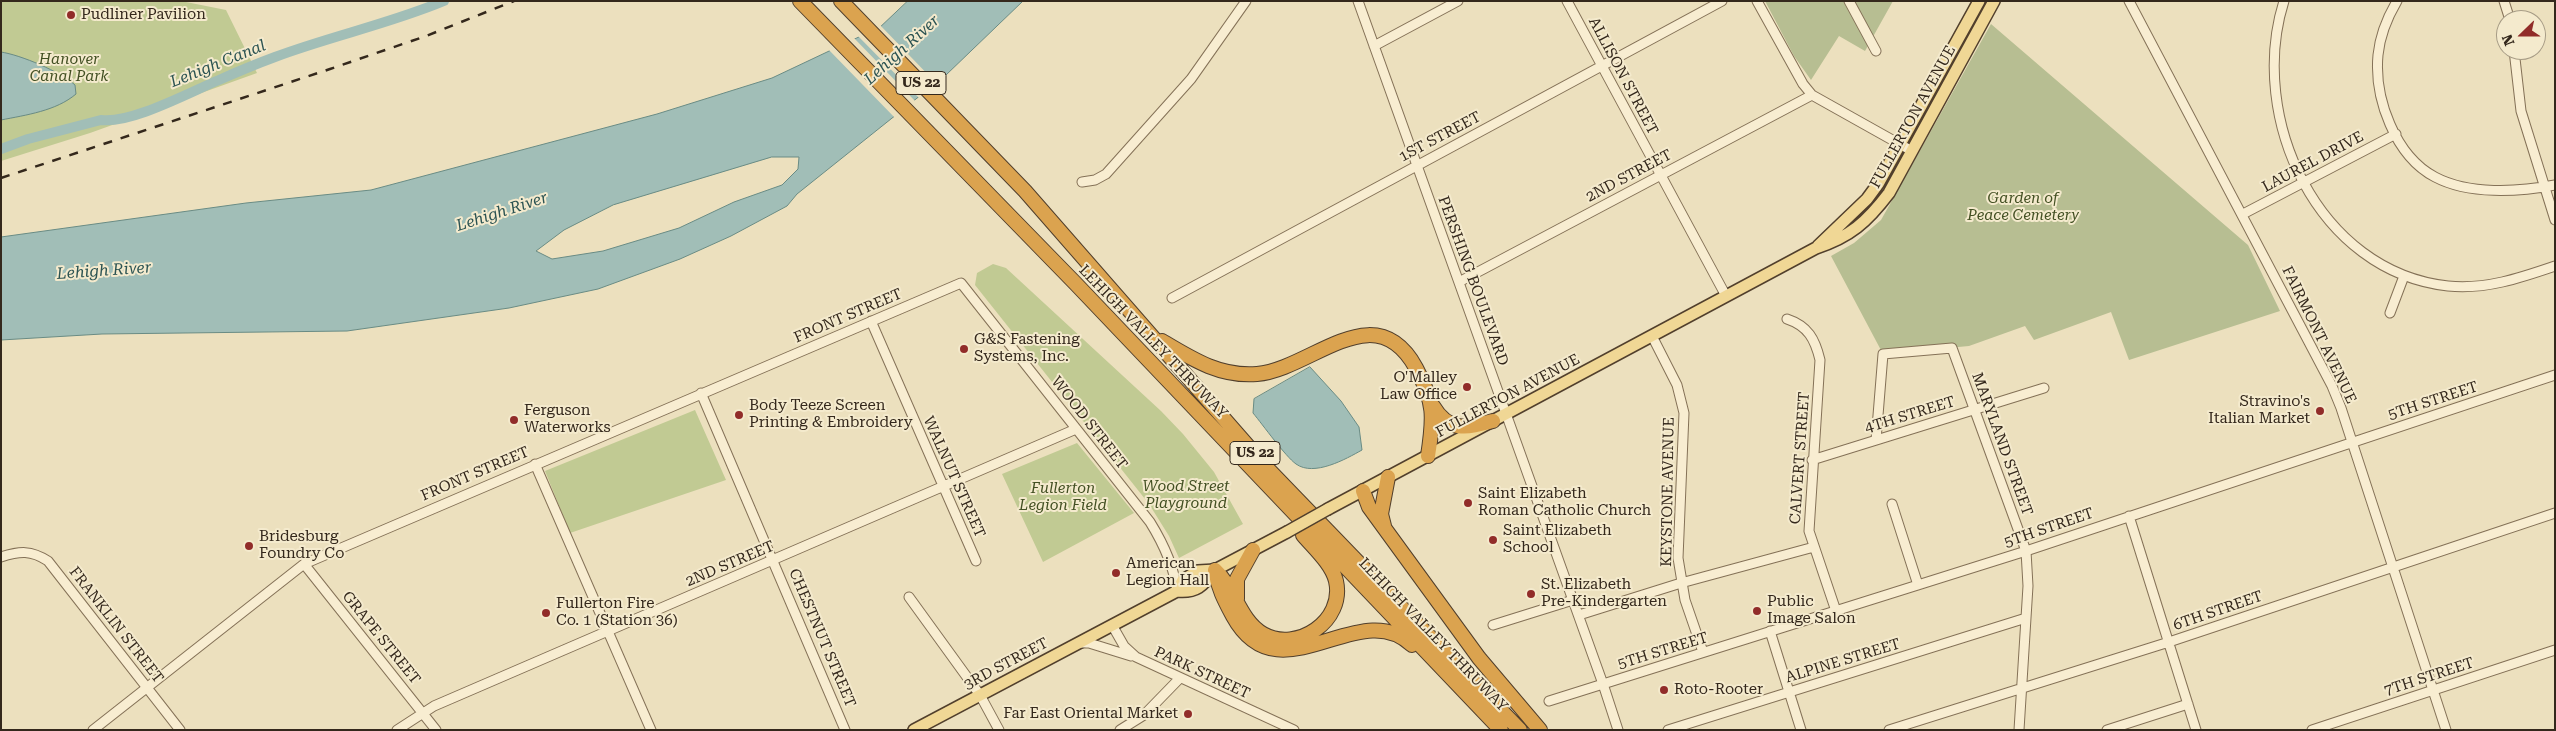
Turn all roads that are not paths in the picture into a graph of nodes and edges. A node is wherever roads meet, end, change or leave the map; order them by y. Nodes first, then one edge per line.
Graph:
1 (800, 1) edge
2 (840, 1) edge
3 (1246, 1) edge
4 (1358, 1) edge
5 (1458, 1) edge
6 (1567, 1) edge
7 (1722, 1) edge
8 (1757, 1) edge
9 (1849, 1) edge
10 (1979, 1) edge
11 (1994, 1) edge
12 (2284, 1) edge
13 (2397, 1) edge
14 (2134, 4) edge
15 (1374, 46) junction
16 (1876, 51) dead end
17 (2515, 60) edge
18 (1602, 65) junction
19 (1812, 95) junction
20 (2396, 134) junction
21 (1900, 144) junction
22 (1912, 151) junction
23 (1417, 164) junction
24 (1660, 174) junction
25 (1082, 182) dead end
26 (2304, 182) junction
27 (2555, 185) edge
28 (2544, 187) junction
29 (2243, 214) junction
30 (2555, 220) edge
31 (1816, 248) junction
32 (2555, 266) edge
33 (2404, 276) junction
34 (1459, 282) junction
35 (961, 283) joint
36 (1726, 296) junction
37 (1172, 298) dead end
38 (2390, 314) dead end
39 (1786, 318) dead end
40 (871, 321) junction
41 (1149, 333) junction
42 (1652, 336) junction
43 (2555, 375) edge
44 (2044, 388) dead end
45 (701, 393) junction
46 (1431, 402) junction
47 (1975, 409) junction
48 (1506, 414) junction
49 (1493, 421) junction
50 (1076, 429) junction
51 (1876, 440) junction
52 (2352, 442) junction
53 (1428, 456) junction
54 (1812, 460) junction
55 (535, 464) junction
56 (1252, 469) junction
57 (1388, 477) junction
58 (943, 487) junction
59 (1363, 491) junction
60 (1892, 504) dead end
61 (2555, 512) edge
62 (2129, 516) junction
63 (1384, 527) junction
64 (1814, 547) junction
65 (1253, 550) junction
66 (2026, 551) junction
67 (1, 557) edge
68 (774, 560) junction
69 (976, 561) dead end
70 (304, 564) junction
71 (2392, 567) junction
72 (1215, 570) junction
73 (1681, 584) junction
74 (1918, 585) junction
75 (1176, 591) junction
76 (909, 597) dead end
77 (1573, 600) junction
78 (1238, 602) junction
79 (1836, 611) junction
80 (1579, 615) junction
81 (2026, 618) junction
82 (1112, 625) junction
83 (1493, 625) dead end
84 (608, 631) junction
85 (1770, 631) junction
86 (2169, 642) junction
87 (1076, 643) junction
88 (2555, 650) edge
89 (1703, 652) junction
90 (1136, 657) junction
91 (1180, 678) junction
92 (1603, 684) junction
93 (146, 687) junction
94 (2021, 688) junction
95 (2433, 690) junction
96 (1790, 692) junction
97 (980, 695) junction
98 (1549, 701) dead end
99 (2188, 704) junction
100 (422, 712) junction
101 (93, 730) edge
102 (180, 730) edge
103 (397, 730) edge
104 (436, 730) edge
105 (651, 730) edge
106 (846, 730) edge
107 (914, 730) edge
108 (999, 730) edge
109 (1120, 730) edge
110 (1294, 730) edge
111 (1501, 730) edge
112 (1520, 730) edge
113 (1540, 730) edge
114 (1618, 730) edge
115 (1668, 730) edge
116 (1801, 730) edge
117 (1889, 730) edge
118 (2019, 730) edge
119 (2107, 730) edge
120 (2196, 730) edge
121 (2312, 730) edge
122 (2446, 730) edge

1 - 56 highway, LEHIGH VALLEY THRUWAY / US 22
2 - 41 highway, LEHIGH VALLEY THRUWAY / US 22
3 - 25 street
4 - 15 street, PERSHING BOULEVARD
5 - 15 street
6 - 18 street, ALLISON STREET
7 - 18 street, 1ST STREET
8 - 19 street
9 - 16 street
10 - 21 main road, FULLERTON AVENUE
11 - 22 main road, FULLERTON AVENUE
12 - 26 street
13 - 20 street
14 - 29 street, FAIRMONT AVENUE
15 - 23 street, PERSHING BOULEVARD
17 - 28 street
18 - 23 street, 1ST STREET
18 - 24 street, ALLISON STREET
19 - 21 street
19 - 24 street, 2ND STREET
20 - 26 street, LAUREL DRIVE
20 - 28 street
21 - 22 street
21 - 31 main road, FULLERTON AVENUE
22 - 31 main road, FULLERTON AVENUE
23 - 34 street, PERSHING BOULEVARD
23 - 37 street, 1ST STREET
24 - 34 street, 2ND STREET
24 - 36 street, ALLISON STREET
26 - 29 street, LAUREL DRIVE
26 - 33 street
27 - 28 street
28 - 30 street
29 - 52 street, FAIRMONT AVENUE
31 - 36 main road, FULLERTON AVENUE
32 - 33 street
33 - 38 street
34 - 48 street, PERSHING BOULEVARD
35 - 40 street, FRONT STREET
35 - 50 street, WOOD STREET
36 - 42 main road, FULLERTON AVENUE
39 - 54 street, CALVERT STREET
40 - 45 street, FRONT STREET
40 - 58 street, WALNUT STREET
41 - 46 highway
41 - 112 highway, LEHIGH VALLEY THRUWAY / US 22
42 - 48 main road, FULLERTON AVENUE
42 - 73 street, KEYSTONE AVENUE
43 - 52 street, 5TH STREET
44 - 47 street, 4TH STREET
45 - 55 street, FRONT STREET
45 - 68 street, CHESTNUT STREET
46 - 49 highway
46 - 53 highway
47 - 51 street, 4TH STREET
47 - 51 street, MARYLAND STREET
47 - 66 street, MARYLAND STREET
48 - 49 main road, FULLERTON AVENUE
48 - 77 street, PERSHING BOULEVARD
49 - 53 main road, FULLERTON AVENUE
50 - 58 street, 2ND STREET
50 - 75 street, WOOD STREET
51 - 54 street, 4TH STREET
52 - 62 street, 5TH STREET
52 - 71 street, FAIRMONT AVENUE
53 - 57 main road, FULLERTON AVENUE
54 - 64 street, CALVERT STREET
55 - 70 street, FRONT STREET
55 - 84 street
56 - 78 highway
56 - 111 highway, LEHIGH VALLEY THRUWAY / US 22
57 - 59 main road, FULLERTON AVENUE
57 - 63 highway
58 - 68 street, 2ND STREET
58 - 69 street, WALNUT STREET
59 - 63 highway
59 - 65 main road, FULLERTON AVENUE, bridge
60 - 74 street
61 - 71 street, 6TH STREET
62 - 66 street, 5TH STREET
62 - 86 street
63 - 113 highway
64 - 73 street
64 - 79 street, CALVERT STREET
65 - 72 main road, FULLERTON AVENUE
65 - 78 highway
66 - 74 street, 5TH STREET
66 - 81 street, MARYLAND STREET
67 - 93 street, FRANKLIN STREET
68 - 84 street, 2ND STREET
68 - 106 street, CHESTNUT STREET
70 - 93 street, FRONT STREET
70 - 100 street, GRAPE STREET
71 - 86 street, 6TH STREET
71 - 95 street, FAIRMONT AVENUE
72 - 75 main road, FULLERTON AVENUE
72 - 78 highway
72 - 111 highway
73 - 80 street
73 - 89 street, KEYSTONE AVENUE
74 - 79 street, 5TH STREET
75 - 82 main road, FULLERTON AVENUE
76 - 97 street
77 - 80 street, PERSHING BOULEVARD
77 - 83 street
79 - 85 street, 5TH STREET
80 - 92 street, PERSHING BOULEVARD
81 - 94 street, MARYLAND STREET
81 - 96 street, ALPINE STREET
82 - 87 main road, 3RD STREET
82 - 90 street, PARK STREET
84 - 100 street, 2ND STREET
84 - 105 street
85 - 89 street, 5TH STREET
85 - 96 street
86 - 94 street, 6TH STREET
86 - 99 street
87 - 90 street
87 - 97 main road, 3RD STREET
88 - 95 street, 7TH STREET
89 - 92 street, 5TH STREET
90 - 91 street, PARK STREET
91 - 109 street
91 - 110 street, PARK STREET
92 - 98 street, 5TH STREET
92 - 114 street, PERSHING BOULEVARD
93 - 101 street, FRONT STREET
93 - 102 street, FRANKLIN STREET
94 - 117 street, 6TH STREET
94 - 118 street, MARYLAND STREET
95 - 121 street, 7TH STREET
95 - 122 street, FAIRMONT AVENUE
96 - 115 street, ALPINE STREET
96 - 116 street
97 - 107 main road, 3RD STREET
97 - 108 street
99 - 119 street
99 - 120 street
100 - 103 street, 2ND STREET
100 - 104 street, GRAPE STREET

